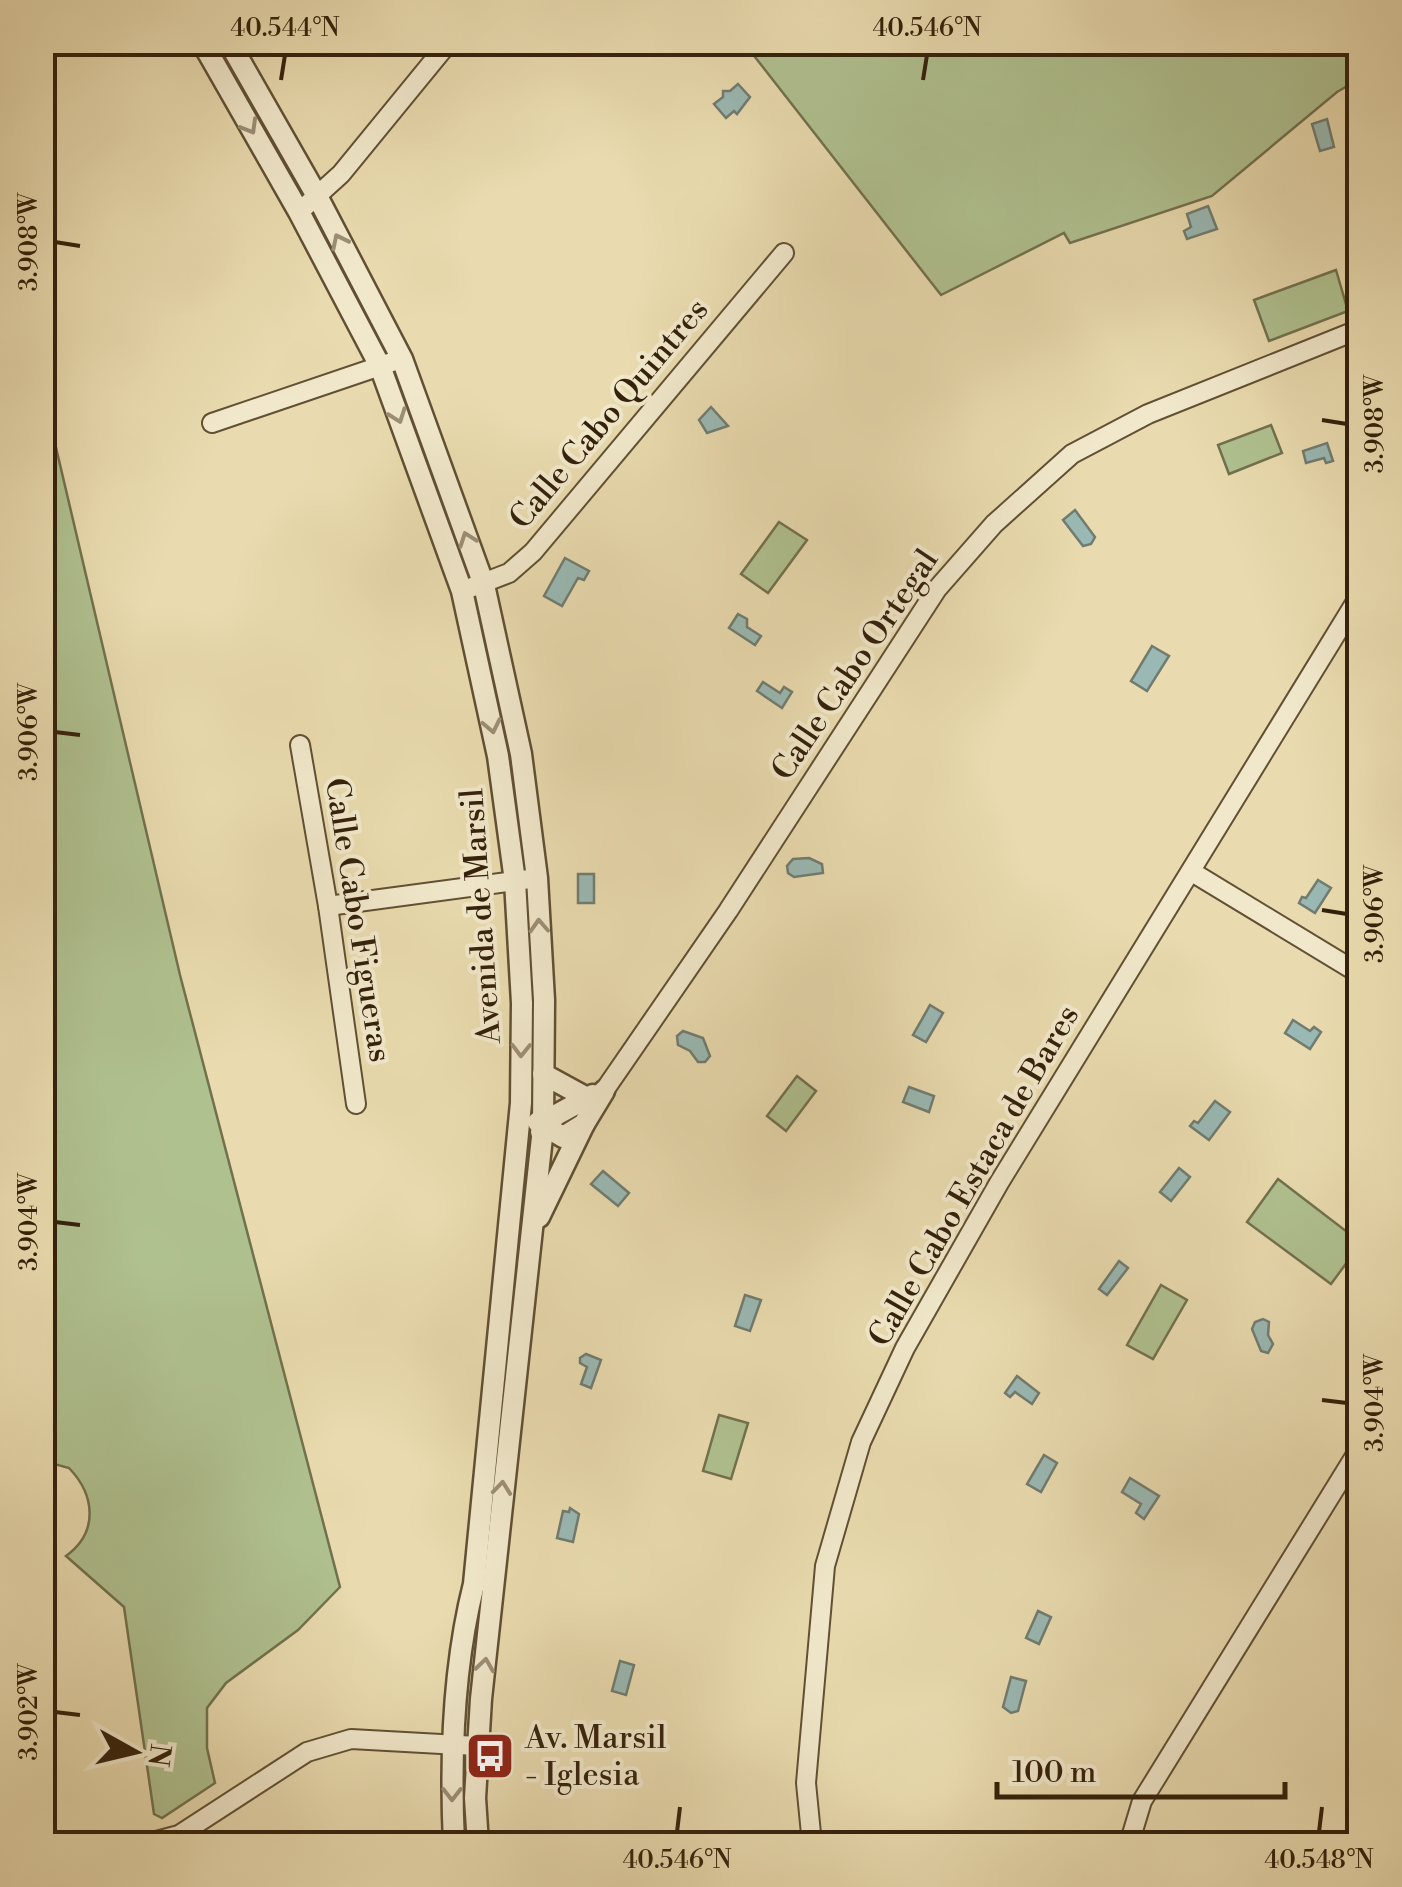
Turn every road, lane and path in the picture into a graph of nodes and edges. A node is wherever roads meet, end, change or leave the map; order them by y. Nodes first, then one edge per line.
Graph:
1 (202, 42) edge
2 (229, 42) edge
3 (449, 42) edge
4 (317, 196) junction
5 (299, 212) junction
6 (784, 253) dead end
7 (1360, 329) edge
8 (402, 359) junction
9 (380, 366) junction
10 (212, 423) dead end
11 (484, 584) junction
12 (462, 591) junction
13 (1360, 595) edge
14 (300, 745) dead end
15 (1192, 872) junction
16 (537, 878) junction
17 (514, 881) junction
18 (328, 906) junction
19 (1360, 974) edge
20 (544, 1074) junction
21 (595, 1094) junction
22 (521, 1103) junction
23 (356, 1104) dead end
24 (584, 1124) junction
25 (544, 1128) junction
26 (516, 1165) junction
27 (532, 1233) junction
28 (1360, 1448) edge
29 (454, 1743) junction
30 (477, 1746) junction
31 (42, 1840) edge
32 (58, 1844) edge
33 (145, 1844) edge
34 (454, 1844) edge
35 (478, 1844) edge
36 (812, 1844) edge
37 (1130, 1844) edge

1 -> 5 street, Avenida de Marsil
2 - 4 street, Avenida de Marsil
3 - 4 street
4 - 5 street
8 -> 4 street, Avenida de Marsil
5 - 9 street, Avenida de Marsil
6 - 11 street, Calle Cabo Quintres
7 - 21 street, Calle Cabo Ortegal
8 - 9 street
11 -> 8 street, Avenida de Marsil
9 - 10 street
9 -> 12 street, Avenida de Marsil
11 - 12 street, Calle Cabo Quintres
11 - 16 street, Avenida de Marsil
12 -> 17 street, Avenida de Marsil
13 - 15 street, Calle Cabo Estaca de Bares
14 - 18 street, Calle Cabo Figueras
15 - 19 street
15 - 36 street, Calle Cabo Estaca de Bares
16 - 17 street
20 -> 16 street, Avenida de Marsil
17 - 18 street
17 -> 22 street, Avenida de Marsil
18 - 23 street, Calle Cabo Figueras
20 - 21 street
20 - 25 street, Avenida de Marsil
21 - 24 street
21 - 25 street
22 - 25 street
22 - 26 street, Avenida de Marsil
24 - 25 street
24 - 27 street
25 - 26 street
25 - 27 street, Avenida de Marsil
26 - 29 street, Avenida de Marsil
30 -> 27 street, Avenida de Marsil
28 - 37 street
29 - 30 street
29 - 33 street
29 -> 34 street, Avenida de Marsil
30 - 35 street, Avenida de Marsil
31 - 32 street

